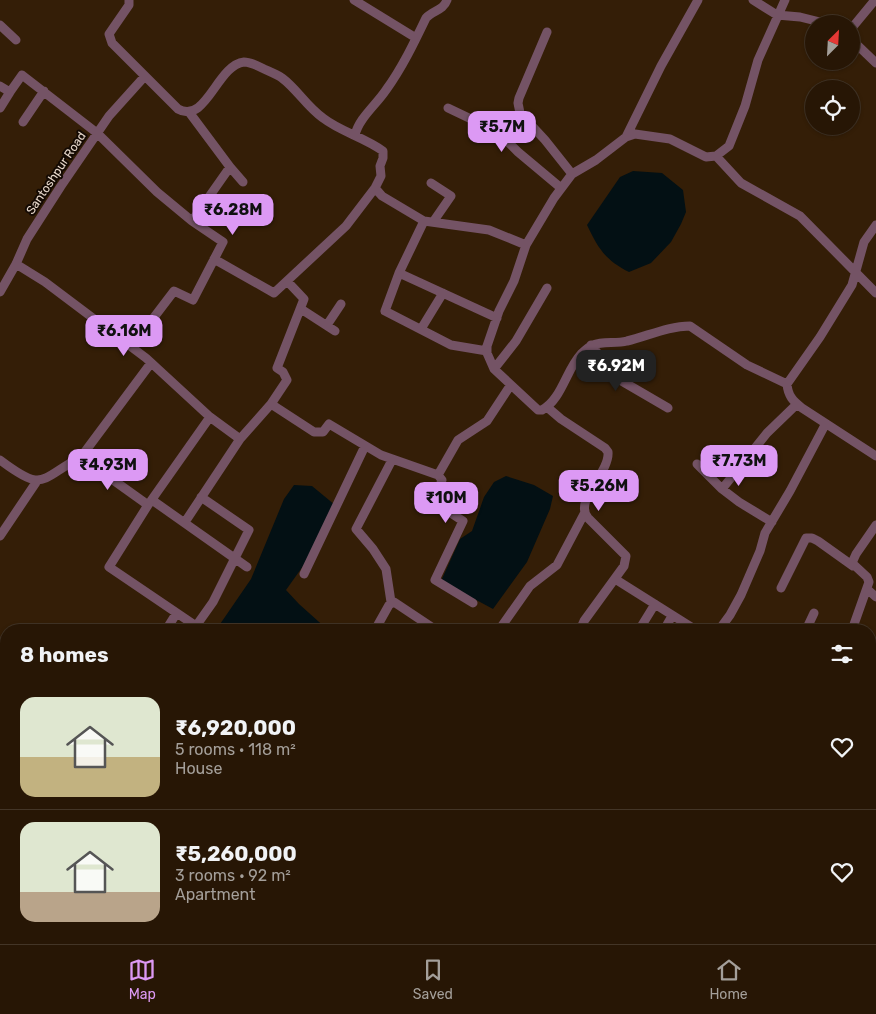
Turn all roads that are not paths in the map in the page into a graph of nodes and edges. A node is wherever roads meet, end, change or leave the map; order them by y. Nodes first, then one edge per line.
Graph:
1 (130, 0) edge
2 (354, 0) edge
3 (447, 0) edge
4 (698, 0) edge
5 (753, 0) edge
6 (785, 0) edge
7 (875, 0) edge
8 (777, 15) junction
9 (805, 18) edge
10 (860, 18) edge
11 (0, 25) edge
12 (546, 32) dead end
13 (416, 38) junction
14 (16, 40) dead end
15 (860, 48) edge
16 (876, 63) edge
17 (145, 76) junction
18 (0, 86) edge
19 (44, 91) junction
20 (10, 92) junction
21 (0, 108) edge
22 (448, 108) dead end
23 (189, 112) junction
24 (23, 122) dead end
25 (97, 133) junction
26 (355, 135) junction
27 (626, 137) junction
28 (716, 156) junction
29 (230, 167) junction
30 (572, 174) junction
31 (243, 182) dead end
32 (431, 183) dead end
33 (376, 188) junction
34 (561, 188) junction
35 (424, 221) junction
36 (192, 222) junction
37 (433, 222) junction
38 (876, 225) edge
39 (526, 245) junction
40 (214, 258) junction
41 (16, 264) junction
42 (855, 272) junction
43 (399, 273) junction
44 (287, 281) junction
45 (547, 288) dead end
46 (0, 292) edge
47 (443, 293) junction
48 (876, 293) edge
49 (342, 304) dead end
50 (301, 308) junction
51 (497, 318) junction
52 (327, 325) junction
53 (335, 330) dead end
54 (421, 330) junction
55 (126, 343) junction
56 (590, 345) junction
57 (487, 351) junction
58 (151, 363) junction
59 (494, 369) junction
60 (787, 384) junction
61 (510, 386) junction
62 (271, 404) junction
63 (797, 404) junction
64 (547, 408) junction
65 (668, 408) dead end
66 (210, 417) junction
67 (825, 425) junction
68 (240, 439) junction
69 (365, 446) junction
70 (876, 456) edge
71 (82, 457) junction
72 (0, 460) edge
73 (392, 460) junction
74 (697, 464) dead end
75 (438, 474) junction
76 (37, 481) junction
77 (722, 489) junction
78 (201, 498) junction
79 (150, 502) junction
80 (584, 514) junction
81 (185, 522) junction
82 (772, 522) junction
83 (876, 525) edge
84 (0, 536) edge
85 (235, 558) junction
86 (853, 566) junction
87 (247, 567) dead end
88 (304, 574) dead end
89 (615, 579) junction
90 (781, 588) dead end
91 (867, 589) junction
92 (876, 597) edge
93 (391, 602) junction
94 (473, 602) dead end
95 (655, 604) junction
96 (814, 613) dead end
97 (176, 614) junction
98 (672, 616) junction
99 (170, 624) edge
100 (193, 624) edge
101 (197, 624) edge
102 (378, 624) edge
103 (427, 624) edge
104 (503, 624) edge
105 (583, 624) edge
106 (643, 624) edge
107 (667, 624) edge
108 (686, 624) edge
109 (723, 624) edge
110 (809, 624) edge
111 (854, 624) edge

1 - 17 street
2 - 13 street
3 - 13 street
4 - 27 street
5 - 8 street
6 - 8 street
7 - 10 street
8 - 9 street
8 - 28 street
11 - 14 street
12 - 30 street
13 - 26 street
15 - 16 street
17 - 23 street
17 - 25 street, Santoshpur Road
18 - 20 street
19 - 20 street
19 - 24 street
19 - 25 street
20 - 21 street
22 - 34 street
23 - 26 street
23 - 29 street
25 - 36 street
25 - 41 street, Santoshpur Road
26 - 33 street
27 - 28 street
27 - 30 street
28 - 42 street
29 - 31 street
29 - 36 street
30 - 34 street
32 - 37 street
33 - 35 street
33 - 44 street
34 - 39 street
35 - 37 street
35 - 43 street
36 - 40 street
37 - 39 street
38 - 42 street
39 - 51 street
40 - 44 street
40 - 55 street
41 - 46 street, Santoshpur Road
41 - 55 street
42 - 48 street
42 - 60 street
43 - 47 street
43 - 54 street
44 - 50 street
45 - 59 street
47 - 51 street
47 - 54 street
49 - 52 street
50 - 52 street
50 - 62 street
51 - 57 street
52 - 53 street
54 - 57 street
55 - 58 street
56 - 60 street
56 - 64 street
56 - 65 street
57 - 59 street
58 - 66 street
58 - 71 street
59 - 61 street
60 - 63 street
61 - 64 street
61 - 75 street
62 - 68 street
62 - 69 street
63 - 67 street
63 - 77 street
64 - 80 street
66 - 68 street
66 - 79 street
67 - 70 street
67 - 82 street
68 - 78 street
69 - 73 street
69 - 88 street
71 - 76 street
71 - 79 street
72 - 76 street
73 - 75 street
73 - 93 street
74 - 77 street
75 - 94 street
76 - 84 street
77 - 82 street
78 - 81 street
78 - 85 street
79 - 81 street
79 - 97 street
80 - 89 street
80 - 104 street
81 - 85 street
82 - 109 street
83 - 86 street
85 - 87 street
85 - 101 street
86 - 90 street
86 - 91 street
89 - 95 street
89 - 105 street
91 - 92 street
91 - 111 street
93 - 102 street
93 - 103 street
95 - 98 street
95 - 106 street
96 - 110 street
97 - 99 street
97 - 100 street
98 - 107 street
98 - 108 street

